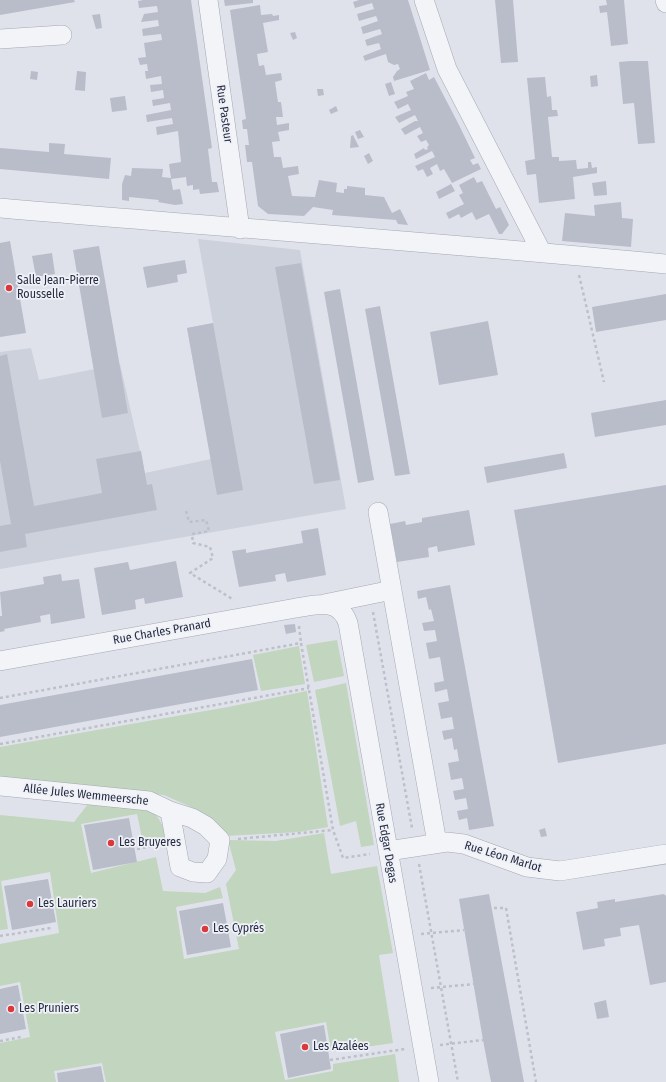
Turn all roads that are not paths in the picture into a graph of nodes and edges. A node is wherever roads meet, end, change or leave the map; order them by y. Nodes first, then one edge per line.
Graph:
1 (208, 0) edge
2 (424, 0) edge
3 (665, 0) edge
4 (666, 3) edge
5 (62, 35) dead end
6 (0, 39) edge
7 (0, 208) edge
8 (240, 229) junction
9 (541, 251) junction
10 (666, 264) edge
11 (378, 512) dead end
12 (392, 590) junction
13 (331, 606) junction
14 (0, 662) edge
15 (0, 786) edge
16 (170, 811) junction
17 (436, 843) junction
18 (386, 844) junction
19 (666, 854) edge
20 (429, 1082) edge

1 - 8 street, Rue Pasteur
2 - 9 street
3 - 4 street
5 - 6 street
7 - 8 street
8 - 9 street
9 - 10 street
11 - 12 street
12 - 13 street, Rue Charles Pranard
12 - 17 street
13 - 14 street, Rue Charles Pranard
13 - 18 street, Rue Edgar Degas
15 - 16 street, Allée Jules Wemmeersche
16 - 16 street, Allée Jules Wemmeersche
17 - 18 street, Rue Léon Marlot
17 - 19 street, Rue Léon Marlot
18 - 20 street, Rue Edgar Degas

